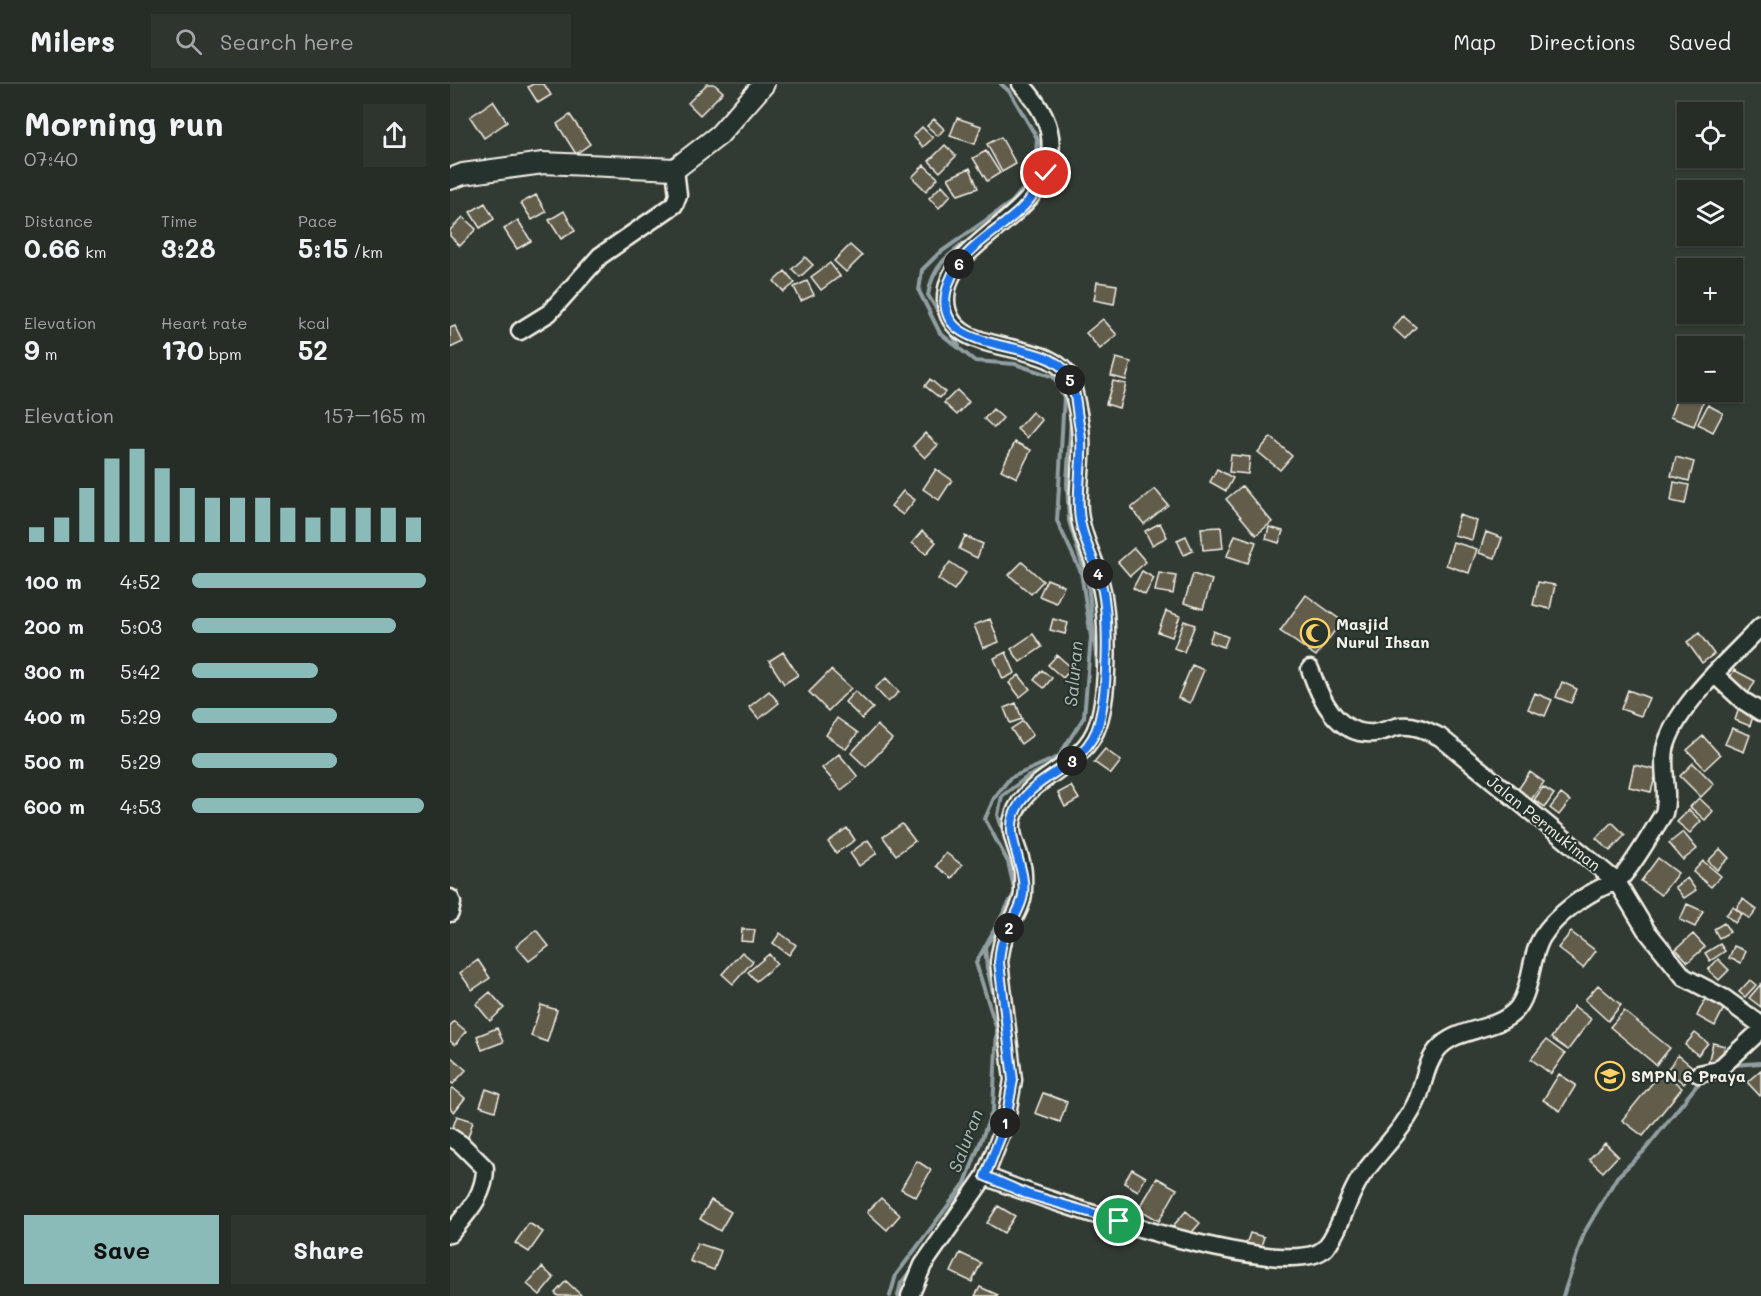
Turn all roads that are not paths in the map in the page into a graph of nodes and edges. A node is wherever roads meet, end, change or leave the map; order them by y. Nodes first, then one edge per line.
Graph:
1 (764, 84) edge
2 (1021, 84) edge
3 (675, 169) junction
4 (450, 179) edge
5 (520, 331) dead end
6 (1761, 626) edge
7 (1310, 669) dead end
8 (1714, 674) junction
9 (1761, 712) edge
10 (1617, 882) junction
11 (450, 898) edge
12 (450, 913) edge
13 (1761, 1025) edge
14 (1761, 1030) edge
15 (1699, 1074) dead end
16 (450, 1137) edge
17 (985, 1176) junction
18 (450, 1234) edge
19 (910, 1296) edge

1 - 3 street
2 - 17 street
3 - 4 street
3 - 5 street
6 - 8 street
7 - 10 street, Jalan Permukiman
8 - 9 street
8 - 10 street
10 - 13 street, Jalan Permukiman
10 - 17 street
11 - 12 street
14 - 15 street
16 - 18 street
17 - 19 street

